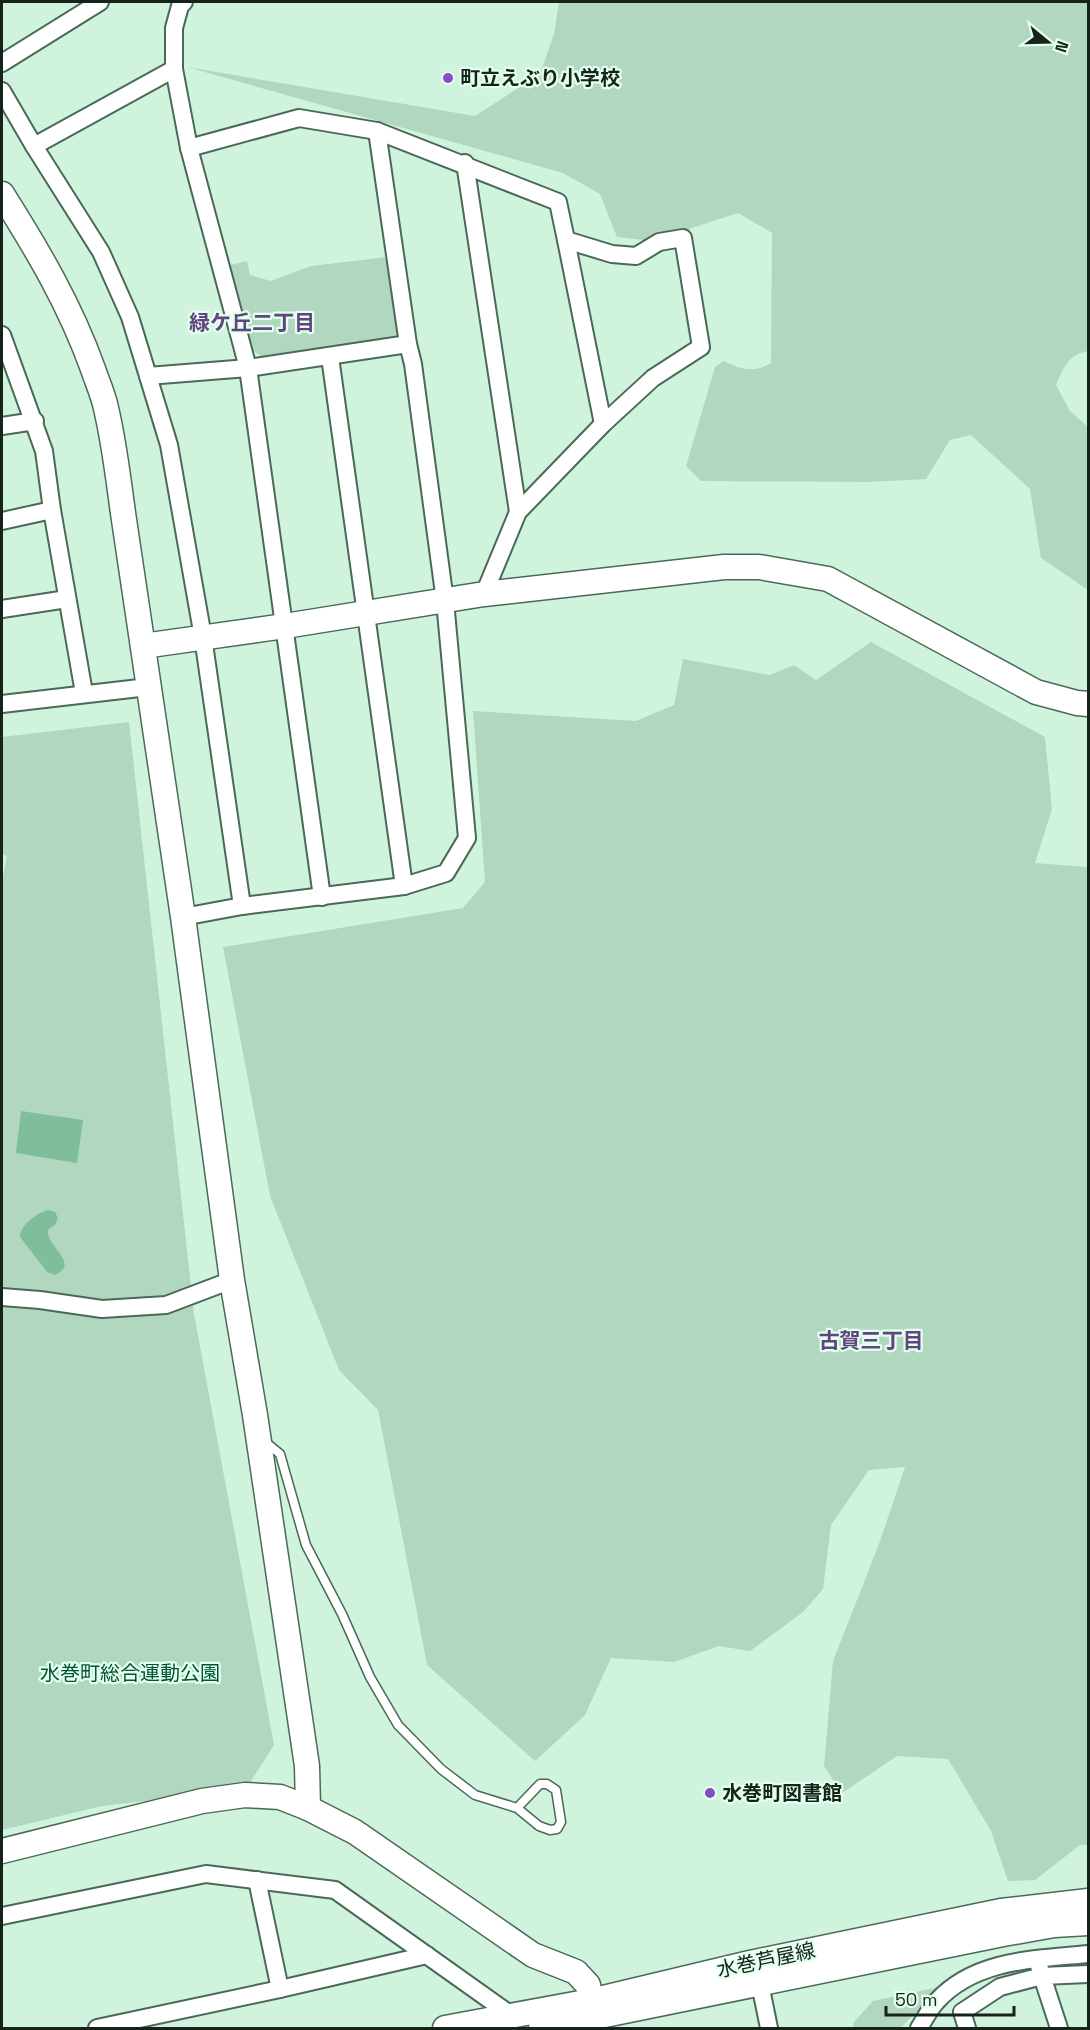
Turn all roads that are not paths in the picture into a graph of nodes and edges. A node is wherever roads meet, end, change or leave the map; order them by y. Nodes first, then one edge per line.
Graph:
1 (100, 2) edge
2 (184, 2) edge
3 (2, 63) edge
4 (174, 69) junction
5 (2, 91) edge
6 (377, 130) junction
7 (34, 146) junction
8 (189, 148) junction
9 (465, 163) junction
10 (2, 194) edge
11 (566, 240) junction
12 (2, 335) edge
13 (408, 344) junction
14 (330, 357) junction
15 (248, 368) junction
16 (148, 376) junction
17 (35, 421) junction
18 (603, 424) junction
19 (2, 426) edge
20 (52, 510) junction
21 (518, 512) junction
22 (2, 521) edge
23 (484, 594) junction
24 (67, 599) junction
25 (445, 602) junction
26 (2, 609) edge
27 (365, 612) junction
28 (285, 626) junction
29 (203, 637) junction
30 (143, 646) junction
31 (148, 687) junction
32 (84, 693) junction
33 (2, 704) edge
34 (1089, 704) edge
35 (404, 886) junction
36 (322, 897) junction
37 (242, 906) junction
38 (183, 917) junction
39 (232, 1280) junction
40 (2, 1297) edge
41 (255, 1415) junction
42 (308, 1808) junction
43 (517, 1808) junction
44 (2, 1851) edge
45 (257, 1880) junction
46 (1089, 1901) edge
47 (2, 1916) edge
48 (1089, 1923) edge
49 (427, 1954) junction
50 (1089, 1954) edge
51 (1036, 1959) junction
52 (1089, 1974) edge
53 (1042, 1976) junction
54 (760, 1984) junction
55 (280, 1989) junction
56 (510, 2015) junction
57 (588, 2016) edge
58 (98, 2028) edge
59 (446, 2028) edge
60 (541, 2028) edge
61 (769, 2028) edge
62 (919, 2028) edge
63 (967, 2028) edge
64 (1059, 2028) edge

1 - 3 street
2 - 4 street
4 - 7 street
4 - 8 street
5 - 7 street
6 - 8 street
6 - 9 street
6 - 13 street
7 - 16 street
8 - 15 street
9 - 11 street
9 - 21 street
10 - 30 street
11 - 18 street
11 - 18 street
12 - 17 street
13 - 14 street
13 - 25 street
14 - 15 street
14 - 27 street
15 - 16 street
15 - 28 street
16 - 29 street
17 - 19 street
17 - 20 street
18 - 21 street
20 - 22 street
20 - 24 street
21 - 23 street
23 - 25 street
23 - 34 street
24 - 26 street
24 - 32 street
25 - 27 street
25 - 35 street
27 - 28 street
27 - 35 street
28 - 29 street
28 - 36 street
29 - 30 street
29 - 37 street
30 - 31 street
31 - 32 street
31 - 38 street
32 - 33 street
35 - 36 street
36 - 37 street
37 - 38 street
38 - 39 street
39 - 40 street
39 - 41 street
41 - 42 street
41 - 43 lane
42 - 44 street
42 - 57 street
43 - 43 lane
45 - 47 street
45 - 49 street
45 - 55 street
46 - 57 street, 水巻芦屋線
48 - 54 street, 水巻芦屋線
49 - 55 street
49 - 56 street
50 - 51 street
51 - 53 street
51 - 62 street
52 - 53 street
53 - 63 street
53 - 64 street
54 - 57 street, 水巻芦屋線
54 - 61 street
55 - 58 street
56 - 57 street, 水巻芦屋線
56 - 59 street, 水巻芦屋線
57 - 60 street, 水巻芦屋線

